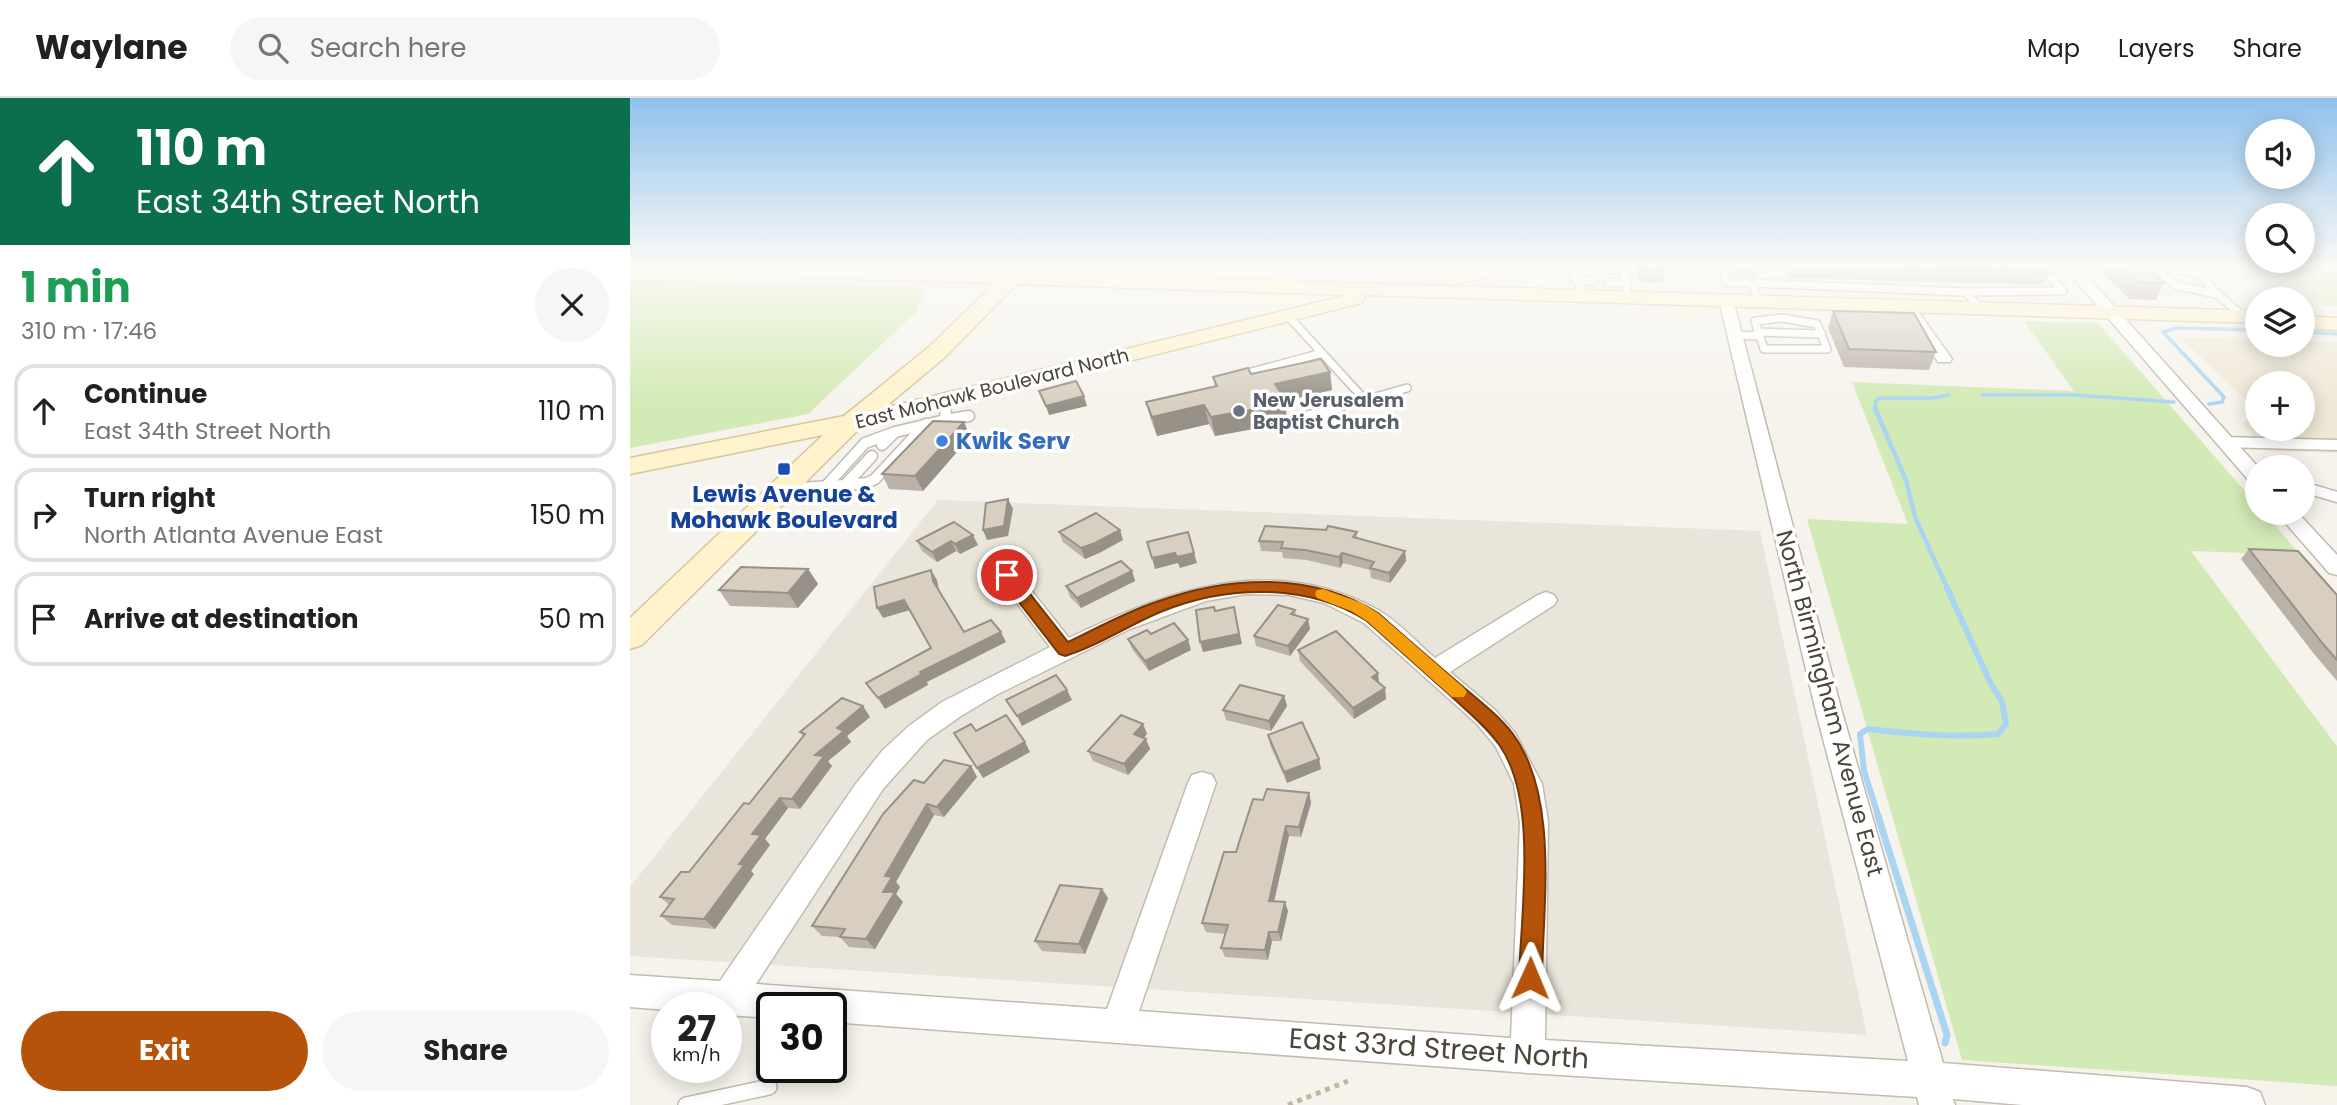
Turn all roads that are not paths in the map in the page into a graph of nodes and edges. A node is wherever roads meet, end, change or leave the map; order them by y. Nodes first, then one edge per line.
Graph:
1 (971, 313) edge
2 (1293, 313) edge
3 (1735, 313) edge
4 (1760, 313) edge
5 (1797, 313) edge
6 (1913, 313) edge
7 (2112, 313) edge
8 (2146, 313) edge
9 (1288, 316) junction
10 (2245, 316) edge
11 (2315, 323) edge
12 (2337, 324) edge
13 (1750, 334) junction
14 (1822, 334) junction
15 (1322, 353) junction
16 (1944, 359) dead end
17 (1227, 378) edge
18 (1407, 388) dead end
19 (1365, 400) junction
20 (946, 410) junction
21 (970, 416) dead end
22 (1305, 416) dead end
23 (851, 423) junction
24 (926, 424) junction
25 (895, 432) junction
26 (2225, 442) junction
27 (882, 445) dead end
28 (2337, 445) edge
29 (872, 456) dead end
30 (2245, 464) edge
31 (630, 466) edge
32 (845, 485) junction
33 (826, 486) junction
34 (782, 489) junction
35 (2315, 491) edge
36 (2336, 498) edge
37 (2298, 525) edge
38 (2337, 568) edge
39 (1007, 575) dead end
40 (1546, 600) dead end
41 (630, 637) edge
42 (1065, 650) junction
43 (1434, 670) junction
44 (1202, 783) dead end
45 (630, 991) edge
46 (732, 992) edge
47 (651, 993) edge
48 (742, 1000) edge
49 (1118, 1024) junction
50 (1528, 1056) junction
51 (769, 1087) dead end
52 (1933, 1092) edge
53 (687, 1105) edge
54 (2248, 1105) edge

1 - 23 main road
2 - 9 main road, East Mohawk Boulevard North
3 - 13 street, North Birmingham Avenue East
4 - 13 lane
5 - 14 lane
6 - 16 street
7 - 26 street
8 - 10 main road
9 - 15 lane
9 - 20 main road, East Mohawk Boulevard North
11 - 12 main road
13 - 14 lane
13 - 14 lane
13 - 52 street, North Birmingham Avenue East
15 - 17 lane
15 - 19 lane
18 - 19 lane
19 - 22 lane
20 - 21 lane
20 - 23 main road, East Mohawk Boulevard North
20 - 24 lane
23 - 31 main road, East Mohawk Boulevard North
23 - 34 main road
24 - 25 lane
24 - 32 lane
25 - 27 lane
25 - 33 lane
26 - 28 lane
26 - 30 street
29 - 32 lane
32 - 33 lane
33 - 34 lane
34 - 41 main road
35 - 36 lane
37 - 38 street
39 - 42 street
40 - 43 street
42 - 43 street
42 - 46 street
43 - 50 street
44 - 49 street
45 - 47 street, East 33rd Street North
48 - 49 street, East 33rd Street North
49 - 50 street, East 33rd Street North
50 - 52 street, East 33rd Street North
51 - 53 lane
52 - 54 street, East 33rd Street North

